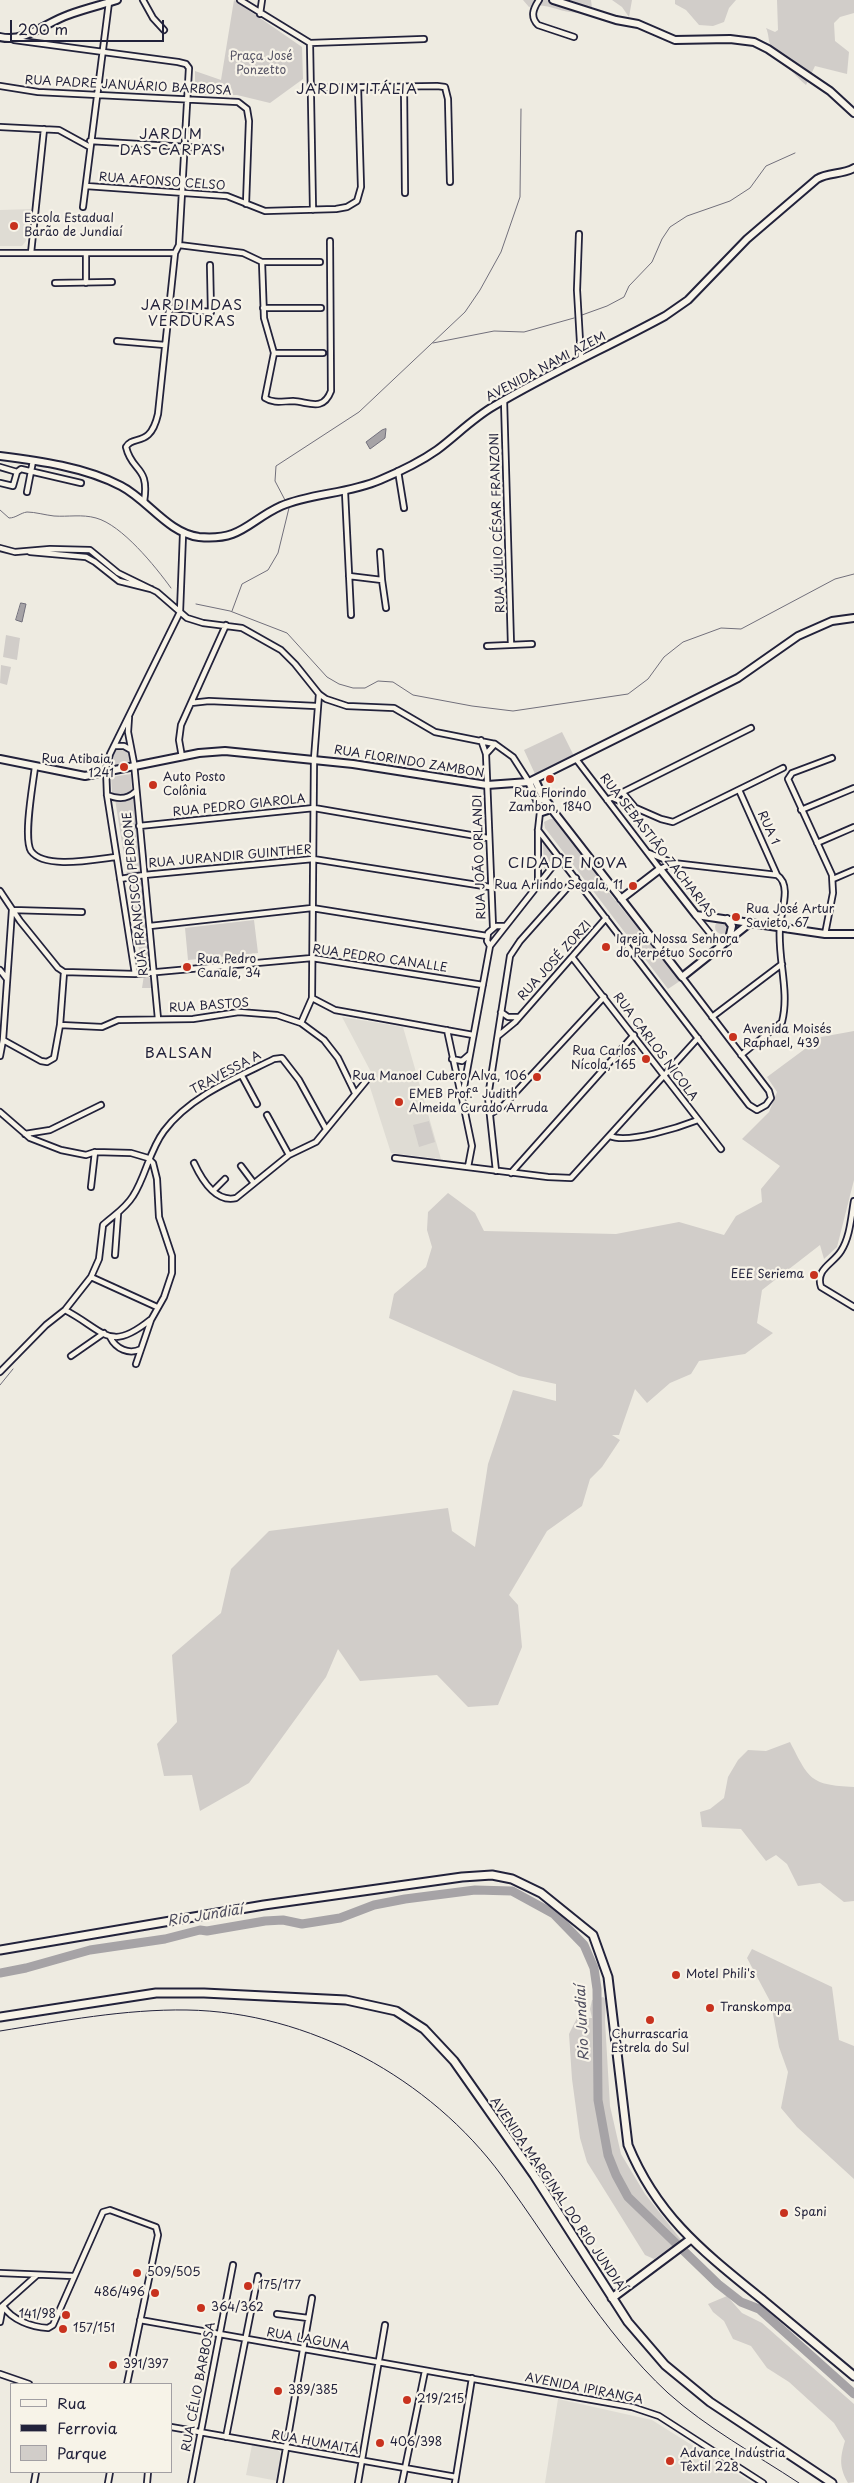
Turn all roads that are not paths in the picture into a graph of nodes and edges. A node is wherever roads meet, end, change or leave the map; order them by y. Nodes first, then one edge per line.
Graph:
1 (117, 0) edge
2 (143, 0) edge
3 (240, 0) edge
4 (262, 0) edge
5 (538, 0) edge
6 (554, 0) edge
7 (109, 2) junction
8 (260, 14) junction
9 (164, 30) dead end
10 (0, 37) edge
11 (574, 38) dead end
12 (11, 39) junction
13 (424, 39) dead end
14 (310, 43) junction
15 (101, 51) junction
16 (0, 86) edge
17 (404, 86) junction
18 (358, 87) junction
19 (311, 88) junction
20 (96, 95) junction
21 (188, 101) junction
22 (854, 112) edge
23 (0, 128) edge
24 (44, 129) junction
25 (90, 141) junction
26 (90, 147) junction
27 (185, 147) junction
28 (220, 149) dead end
29 (854, 168) edge
30 (450, 182) dead end
31 (86, 186) junction
32 (405, 193) dead end
33 (183, 194) junction
34 (246, 204) junction
35 (83, 207) dead end
36 (313, 210) junction
37 (579, 234) dead end
38 (330, 241) dead end
39 (179, 246) junction
40 (31, 253) junction
41 (86, 253) junction
42 (175, 253) junction
43 (0, 254) edge
44 (262, 262) junction
45 (320, 262) dead end
46 (210, 265) dead end
47 (112, 282) dead end
48 (55, 283) dead end
49 (86, 283) junction
50 (169, 308) junction
51 (264, 308) junction
52 (321, 308) dead end
53 (117, 341) dead end
54 (165, 345) junction
55 (274, 353) junction
56 (323, 353) dead end
57 (581, 359) junction
58 (504, 400) junction
59 (0, 456) edge
60 (33, 461) junction
61 (0, 467) edge
62 (31, 471) junction
63 (398, 471) junction
64 (17, 472) junction
65 (0, 483) edge
66 (82, 483) dead end
67 (27, 492) dead end
68 (345, 492) junction
69 (144, 502) junction
70 (404, 508) dead end
71 (183, 534) junction
72 (0, 548) edge
73 (30, 552) junction
74 (380, 552) dead end
75 (110, 567) junction
76 (104, 570) junction
77 (349, 576) junction
78 (382, 580) junction
79 (151, 589) junction
80 (386, 608) dead end
81 (180, 612) junction
82 (351, 616) dead end
83 (854, 618) edge
84 (226, 625) junction
85 (532, 644) dead end
86 (511, 645) junction
87 (487, 646) dead end
88 (319, 694) junction
89 (191, 703) junction
90 (316, 706) junction
91 (129, 716) junction
92 (751, 728) dead end
93 (481, 740) junction
94 (495, 744) junction
95 (114, 746) junction
96 (131, 750) junction
97 (486, 754) junction
98 (182, 757) junction
99 (314, 758) junction
100 (832, 758) dead end
101 (0, 759) edge
102 (576, 759) junction
103 (35, 767) junction
104 (134, 767) junction
105 (783, 768) dead end
106 (106, 773) junction
107 (532, 781) junction
108 (487, 785) junction
109 (854, 788) edge
110 (739, 790) junction
111 (135, 792) junction
112 (624, 793) junction
113 (107, 795) junction
114 (613, 798) junction
115 (541, 800) junction
116 (607, 800) junction
117 (550, 807) junction
118 (634, 807) junction
119 (314, 808) junction
120 (801, 810) junction
121 (540, 812) junction
122 (139, 826) junction
123 (854, 827) edge
124 (538, 830) junction
125 (488, 838) junction
126 (817, 843) junction
127 (646, 852) junction
128 (116, 857) junction
129 (560, 857) junction
130 (313, 859) junction
131 (673, 863) junction
132 (660, 869) junction
133 (854, 870) edge
134 (144, 875) junction
135 (777, 875) junction
136 (576, 878) junction
137 (120, 879) junction
138 (833, 879) junction
139 (538, 884) junction
140 (490, 887) junction
141 (0, 891) edge
142 (621, 899) junction
143 (312, 908) junction
144 (12, 910) junction
145 (82, 912) dead end
146 (696, 915) junction
147 (606, 918) junction
148 (726, 918) junction
149 (20, 921) junction
150 (751, 922) junction
151 (150, 926) junction
152 (505, 926) junction
153 (493, 927) junction
154 (780, 927) junction
155 (10, 931) junction
156 (825, 934) junction
157 (854, 934) edge
158 (487, 936) junction
159 (729, 940) junction
160 (490, 946) junction
161 (721, 947) junction
162 (572, 957) junction
163 (312, 958) junction
164 (782, 964) junction
165 (0, 970) edge
166 (64, 972) junction
167 (155, 973) junction
168 (135, 974) junction
169 (682, 977) junction
170 (7, 979) junction
171 (483, 985) junction
172 (604, 997) junction
173 (312, 998) junction
174 (501, 1012) junction
175 (518, 1017) junction
176 (712, 1017) junction
177 (158, 1019) junction
178 (301, 1023) junction
179 (60, 1025) junction
180 (447, 1030) junction
181 (474, 1035) junction
182 (634, 1035) junction
183 (497, 1037) junction
184 (698, 1038) junction
185 (3, 1040) junction
186 (471, 1053) junction
187 (0, 1056) edge
188 (741, 1056) junction
189 (452, 1059) junction
190 (242, 1076) junction
191 (664, 1076) junction
192 (366, 1081) dead end
193 (355, 1093) junction
194 (462, 1098) junction
195 (257, 1104) dead end
196 (101, 1105) dead end
197 (0, 1112) edge
198 (490, 1114) junction
199 (267, 1115) dead end
200 (698, 1120) junction
201 (326, 1129) junction
202 (25, 1134) junction
203 (610, 1136) junction
204 (721, 1149) dead end
205 (95, 1152) junction
206 (289, 1155) junction
207 (148, 1158) junction
208 (395, 1158) dead end
209 (194, 1163) dead end
210 (241, 1166) dead end
211 (468, 1167) junction
212 (496, 1171) junction
213 (511, 1173) junction
214 (225, 1178) dead end
215 (253, 1182) junction
216 (91, 1187) dead end
217 (213, 1191) junction
218 (854, 1201) edge
219 (118, 1214) junction
220 (115, 1254) dead end
221 (91, 1278) junction
222 (157, 1307) junction
223 (854, 1307) edge
224 (65, 1310) junction
225 (150, 1320) junction
226 (104, 1333) junction
227 (110, 1337) junction
228 (141, 1349) junction
229 (71, 1356) dead end
230 (136, 1364) dead end
231 (0, 1372) edge
232 (0, 1950) edge
233 (0, 2017) edge
234 (689, 2241) junction
235 (233, 2265) dead end
236 (0, 2273) edge
237 (37, 2275) junction
238 (73, 2276) junction
239 (258, 2276) dead end
240 (312, 2298) dead end
241 (612, 2298) junction
242 (2, 2307) edge
243 (277, 2314) dead end
244 (308, 2318) junction
245 (140, 2320) junction
246 (0, 2322) edge
247 (385, 2326) dead end
248 (219, 2334) junction
249 (245, 2339) junction
250 (303, 2349) junction
251 (379, 2362) junction
252 (425, 2371) junction
253 (0, 2374) edge
254 (854, 2376) edge
255 (472, 2378) junction
256 (26, 2383) edge
257 (127, 2383) edge
258 (172, 2427) edge
259 (200, 2432) junction
260 (226, 2437) junction
261 (287, 2448) junction
262 (362, 2461) junction
263 (405, 2468) junction
264 (456, 2477) junction
265 (191, 2483) edge
266 (280, 2483) edge
267 (358, 2483) edge
268 (402, 2483) edge
269 (454, 2483) edge
270 (763, 2483) edge
271 (832, 2483) edge

1 - 7 street
2 - 9 street
3 - 8 street
4 - 8 street
5 - 11 street
6 - 22 street
7 - 12 street
7 - 15 street
8 - 14 street
10 - 12 street
12 - 15 street
13 - 14 street
14 - 19 street
15 - 20 street
15 - 21 street
16 - 20 street, RUA PADRE JANUÁRIO BARBOSA
17 - 18 street
17 - 30 street
17 - 32 street
18 - 19 street
18 - 36 street, RUA AFONSO CELSO
19 - 36 street
20 - 21 street, RUA PADRE JANUÁRIO BARBOSA
20 - 25 street
21 - 27 street
21 - 34 street, RUA PADRE JANUÁRIO BARBOSA
23 - 24 street
24 - 26 street
24 - 40 street
25 - 26 street
25 - 27 street
26 - 31 street
27 - 28 street
27 - 33 street
29 - 57 street, AVENIDA NAMI AZEM
31 - 33 street, RUA AFONSO CELSO
31 - 35 street
33 - 34 street, RUA AFONSO CELSO
33 - 39 street
34 - 36 street, RUA AFONSO CELSO
37 - 57 street
38 - 55 street
39 - 42 street
39 - 44 street
40 - 41 street
40 - 43 street
41 - 42 street
41 - 49 street
42 - 50 street
44 - 45 street
44 - 51 street
46 - 50 street
47 - 49 street
48 - 49 street
50 - 54 street
51 - 52 street
51 - 55 street
53 - 54 street
54 - 69 street
55 - 56 street
57 - 58 street, AVENIDA NAMI AZEM
58 - 63 street, AVENIDA NAMI AZEM
58 - 86 street, RUA JÚLIO CÉSAR FRANZONI
59 - 60 street
60 - 62 street
60 - 69 street
61 - 64 street
62 - 64 street
62 - 66 street
62 - 67 street
63 - 68 street, AVENIDA NAMI AZEM
63 - 70 street
64 - 65 street
68 - 71 street, AVENIDA NAMI AZEM
68 - 77 street
69 - 71 street
71 - 81 street
72 - 73 street
73 - 75 street
73 - 76 street
74 - 78 street
75 - 76 street
75 - 79 street
76 - 79 street
77 - 78 street
77 - 82 street
78 - 80 street
79 - 81 street
81 - 84 street
81 - 91 street
83 - 102 street, RUA FLORINDO ZAMBON
84 - 88 street
84 - 89 street
85 - 86 street
86 - 87 street
88 - 90 street
88 - 93 street
89 - 90 street
89 - 98 street
90 - 99 street
91 - 95 street
91 - 96 street, RUA FRANCISCO PEDRONE
92 - 112 street
93 - 94 street
93 - 97 street, RUA JOÃO ORLANDI
94 - 97 street
94 - 107 street
95 - 96 street
95 - 106 street
96 - 104 street, RUA FRANCISCO PEDRONE
97 - 108 street, RUA JOÃO ORLANDI
98 - 99 street, RUA FLORINDO ZAMBON
98 - 104 street, RUA FLORINDO ZAMBON
99 - 108 street, RUA FLORINDO ZAMBON
99 - 119 street
100 - 120 street
101 - 103 street, RUA FLORINDO ZAMBON
102 - 107 street, RUA FLORINDO ZAMBON
102 - 116 street, RUA SEBASTIÃO ZACHARIAS
103 - 106 street, RUA FLORINDO ZAMBON
103 - 128 street
104 - 106 street, RUA FLORINDO ZAMBON
104 - 111 street, RUA FRANCISCO PEDRONE
105 - 110 street
106 - 113 street
107 - 108 street, RUA FLORINDO ZAMBON
107 - 115 street
108 - 125 street, RUA JOÃO ORLANDI
109 - 120 street
110 - 118 street
110 - 135 street, RUA 1
111 - 113 street
111 - 122 street, RUA FRANCISCO PEDRONE
112 - 114 street
112 - 118 street
113 - 128 street
114 - 116 street
114 - 118 street
115 - 117 street
115 - 121 street
116 - 127 street, RUA SEBASTIÃO ZACHARIAS
117 - 121 street
117 - 142 street
119 - 122 street, RUA PEDRO GIAROLA
119 - 125 street, RUA PEDRO GIAROLA
119 - 130 street
120 - 126 street
121 - 124 street
122 - 134 street, RUA FRANCISCO PEDRONE
123 - 126 street
124 - 129 street
124 - 139 street
125 - 140 street, RUA JOÃO ORLANDI
126 - 138 street
127 - 131 street
127 - 132 street, RUA SEBASTIÃO ZACHARIAS
128 - 137 street
129 - 136 street
129 - 139 street
130 - 134 street, RUA JURANDIR GUINTHER
130 - 140 street, RUA JURANDIR GUINTHER
130 - 143 street
131 - 132 street
131 - 135 street
132 - 142 street
132 - 146 street, RUA SEBASTIÃO ZACHARIAS
133 - 138 street
134 - 137 street, RUA JURANDIR GUINTHER
134 - 151 street, RUA FRANCISCO PEDRONE
135 - 154 street, RUA 1
136 - 147 street
136 - 174 street
137 - 168 street
138 - 156 street
139 - 152 street
140 - 153 street, RUA JOÃO ORLANDI
141 - 144 street
142 - 169 street
143 - 151 street
143 - 158 street
143 - 163 street
144 - 145 street
144 - 149 street
144 - 155 street
146 - 148 street
146 - 161 street, RUA SEBASTIÃO ZACHARIAS
147 - 162 street, RUA JOSÉ ZORZI
147 - 184 street
148 - 150 street
148 - 159 street
149 - 155 street
149 - 166 street
150 - 154 street
150 - 159 street
151 - 167 street, RUA FRANCISCO PEDRONE
152 - 153 street
152 - 160 street
153 - 158 street
154 - 156 street
154 - 164 street, RUA 1
155 - 170 street
156 - 157 street
158 - 160 street
159 - 161 street
160 - 171 street
161 - 169 street
162 - 172 street, RUA CARLOS NICOLA
162 - 175 street, RUA JOSÉ ZORZI
163 - 167 street, RUA PEDRO CANALLE
163 - 171 street, RUA PEDRO CANALLE
163 - 173 street
164 - 176 street
164 - 188 street, RUA 1
165 - 170 street
166 - 168 street, RUA PEDRO CANALLE
166 - 179 street
167 - 168 street, RUA PEDRO CANALLE
167 - 177 street, RUA FRANCISCO PEDRONE
169 - 176 street
170 - 185 street
171 - 181 street
172 - 182 street, RUA CARLOS NICOLA
172 - 198 street
173 - 178 street
173 - 180 street
174 - 175 street, RUA JOSÉ ZORZI
174 - 183 street
175 - 183 street, RUA JOSÉ ZORZI
176 - 188 street
177 - 178 street, RUA BASTOS
177 - 179 street, RUA BASTOS
178 - 193 street, RUA BASTOS
179 - 185 street
180 - 181 street
180 - 189 street
181 - 186 street
182 - 191 street, RUA CARLOS NICOLA
182 - 213 street
183 - 198 street
184 - 188 street
184 - 191 street
185 - 187 street
186 - 189 street
186 - 194 street
189 - 194 street
190 - 195 street
190 - 201 street, TRAVESSA A
190 - 207 street, TRAVESSA A
191 - 200 street, RUA CARLOS NICOLA
191 - 203 street
192 - 193 street
193 - 201 street
194 - 211 street
196 - 202 street
197 - 202 street
198 - 212 street
199 - 206 street
200 - 203 street
200 - 204 street, RUA CARLOS NICOLA
201 - 206 street
202 - 205 street
203 - 213 street
205 - 207 street
205 - 216 street
206 - 215 street
207 - 219 street, TRAVESSA A
207 - 222 street
208 - 211 street
209 - 217 street
210 - 215 street
211 - 212 street
212 - 213 street
214 - 217 street
215 - 217 street
218 - 223 street
219 - 220 street
219 - 221 street, TRAVESSA A
221 - 222 street
221 - 224 street, TRAVESSA A
222 - 225 street
224 - 226 street
224 - 231 street, TRAVESSA A
225 - 227 street
225 - 228 street
226 - 227 street
226 - 229 street
227 - 228 street
228 - 230 street
232 - 234 main road
233 - 241 main road, AVENIDA MARGINAL DO RIO JUNDIAÍ
234 - 241 main road
234 - 254 main road
235 - 248 street, RUA CÉLIO BARBOSA
236 - 237 street
237 - 238 street
237 - 242 street
238 - 242 street
238 - 245 street
239 - 249 street
240 - 244 street
241 - 271 main road, AVENIDA MARGINAL DO RIO JUNDIAÍ
242 - 246 street
243 - 244 street
244 - 250 street
245 - 248 street, RUA LAGUNA
245 - 257 street
247 - 251 street
248 - 249 street, RUA LAGUNA
248 - 259 street, RUA CÉLIO BARBOSA
249 - 250 street, RUA LAGUNA
249 - 260 street
250 - 251 street, RUA LAGUNA
250 - 261 street
251 - 252 street, RUA LAGUNA
251 - 262 street
252 - 255 street, RUA LAGUNA
252 - 263 street
253 - 256 street
255 - 264 street
255 - 270 street, AVENIDA IPIRANGA
258 - 259 street, RUA HUMAITÁ
259 - 260 street, RUA HUMAITÁ
259 - 265 street, RUA CÉLIO BARBOSA
260 - 261 street, RUA HUMAITÁ
261 - 262 street, RUA HUMAITÁ
261 - 266 street
262 - 263 street, RUA HUMAITÁ
262 - 267 street
263 - 264 street, RUA HUMAITÁ
263 - 268 street
264 - 269 street

